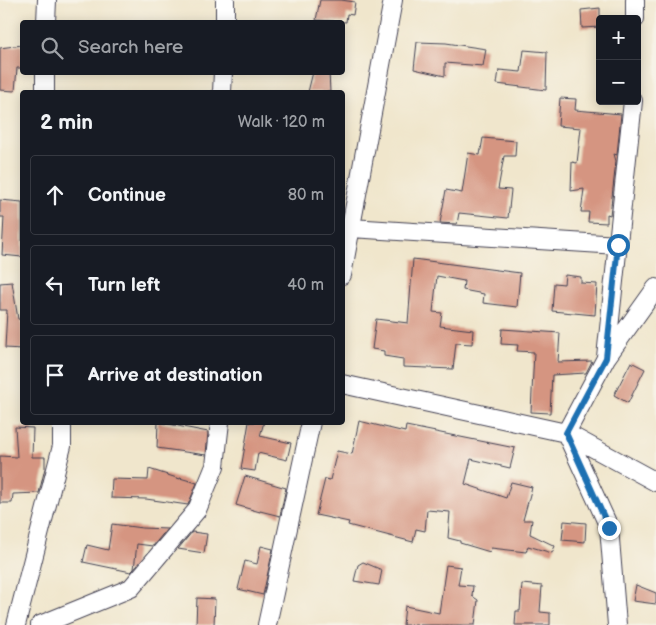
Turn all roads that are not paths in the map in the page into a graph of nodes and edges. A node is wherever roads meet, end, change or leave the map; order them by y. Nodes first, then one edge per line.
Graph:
1 (47, 0) edge
2 (225, 0) edge
3 (393, 0) edge
4 (635, 0) edge
5 (635, 15) edge
6 (46, 20) edge
7 (224, 20) edge
8 (45, 75) edge
9 (223, 75) edge
10 (45, 90) edge
11 (222, 90) edge
12 (633, 105) edge
13 (351, 228) junction
14 (618, 245) junction
15 (345, 259) edge
16 (656, 288) edge
17 (606, 358) junction
18 (345, 385) edge
19 (62, 425) edge
20 (220, 425) edge
21 (310, 425) edge
22 (566, 433) junction
23 (656, 482) edge
24 (16, 625) edge
25 (40, 625) edge
26 (267, 625) edge
27 (617, 625) edge

1 - 6 street
2 - 7 street
3 - 13 street
4 - 5 street
8 - 10 street
9 - 11 street
12 - 14 street
13 - 14 street
13 - 15 street
14 - 17 street
16 - 17 street
17 - 22 street
18 - 22 street
19 - 24 street
20 - 25 street
21 - 26 street
22 - 23 street
22 - 27 street

